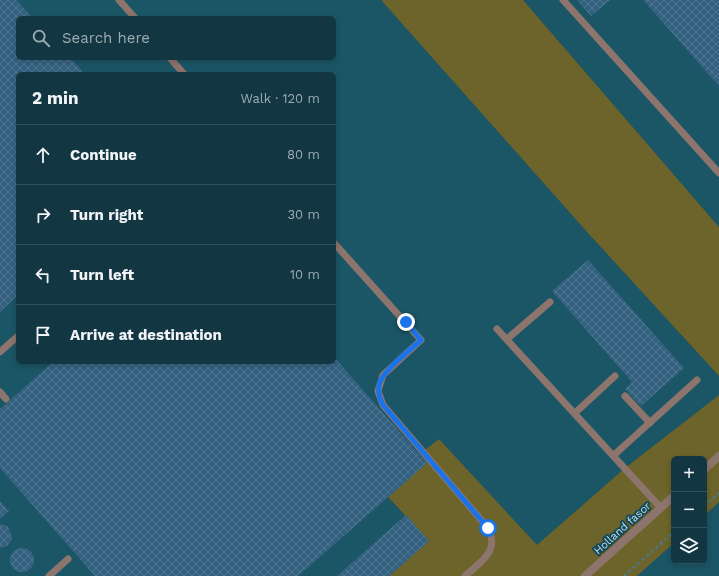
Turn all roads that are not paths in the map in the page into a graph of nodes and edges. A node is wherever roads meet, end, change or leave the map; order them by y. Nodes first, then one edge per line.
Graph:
1 (119, 0) edge
2 (563, 0) edge
3 (133, 16) edge
4 (172, 60) edge
5 (182, 72) edge
6 (719, 173) edge
7 (336, 245) edge
8 (550, 302) dead end
9 (498, 329) dead end
10 (16, 338) edge
11 (507, 338) junction
12 (0, 352) edge
13 (615, 376) dead end
14 (697, 380) dead end
15 (0, 392) edge
16 (625, 396) dead end
17 (6, 398) dead end
18 (575, 413) junction
19 (650, 423) junction
20 (614, 455) junction
21 (719, 456) edge
22 (707, 467) edge
23 (671, 499) edge
24 (661, 508) junction
25 (68, 558) dead end
26 (49, 576) edge
27 (465, 576) edge
28 (585, 576) edge

1 - 3 lane
2 - 6 lane
4 - 5 lane
7 - 27 lane
8 - 11 lane
9 - 11 lane
10 - 12 lane
11 - 18 lane
13 - 18 lane
14 - 19 lane
15 - 17 lane
16 - 19 lane
18 - 20 lane
19 - 20 lane
20 - 24 lane
21 - 22 street
23 - 24 street, Holland fasor
24 - 28 street, Holland fasor
25 - 26 lane

